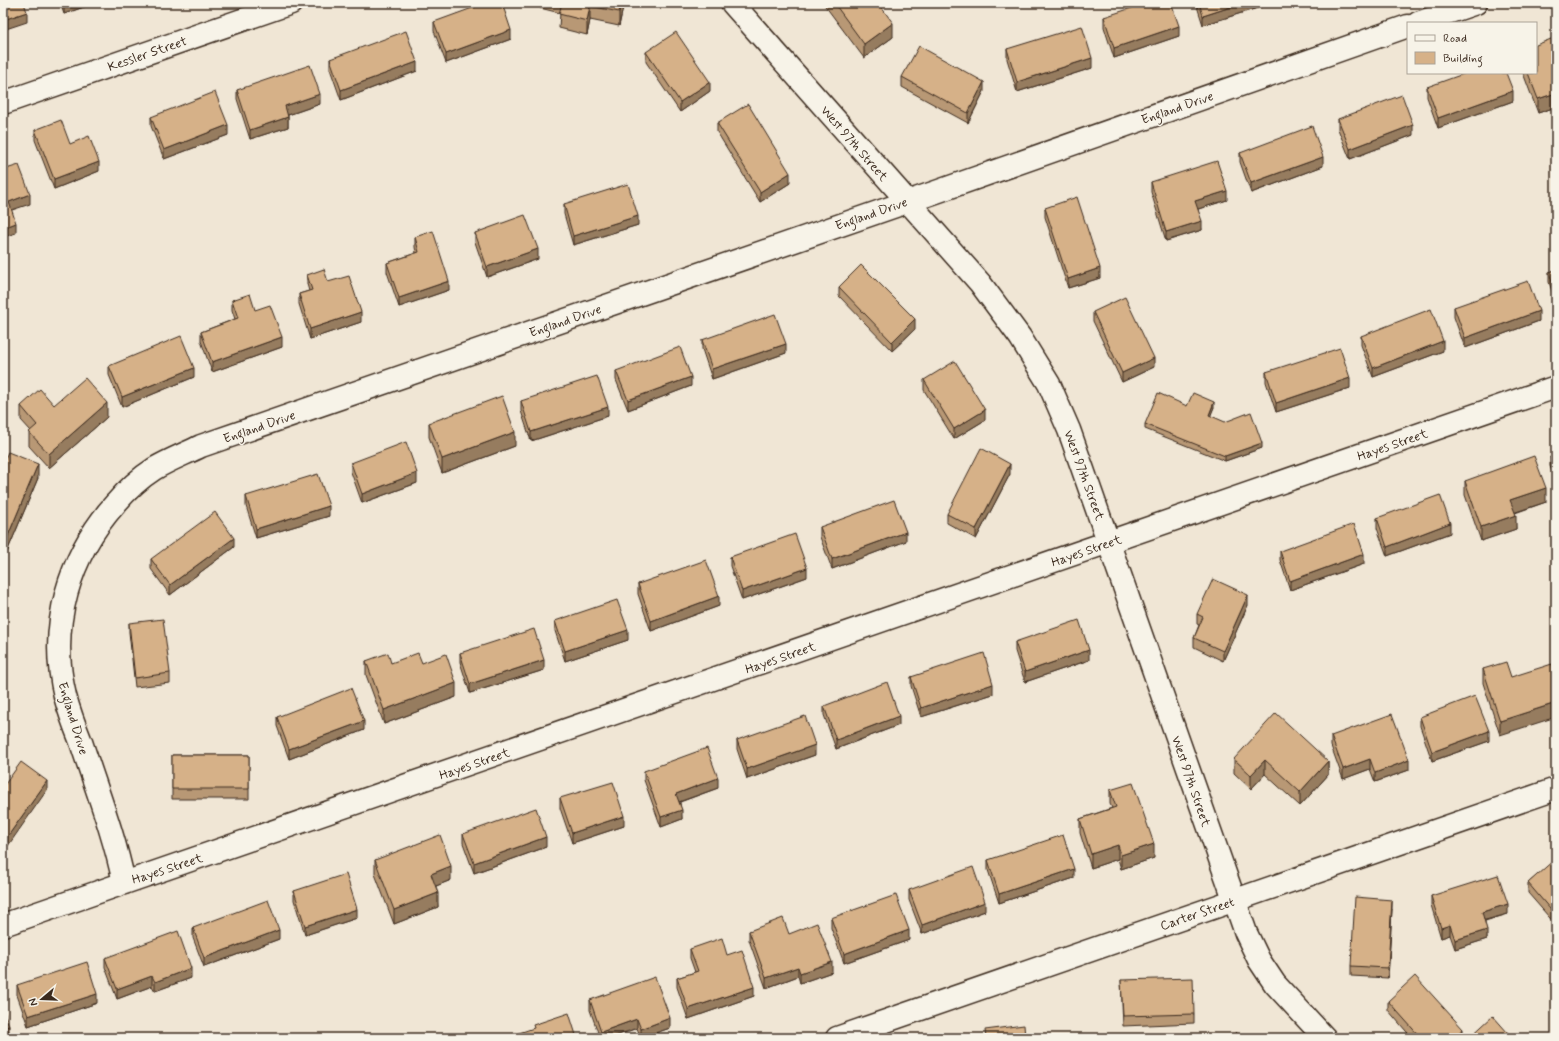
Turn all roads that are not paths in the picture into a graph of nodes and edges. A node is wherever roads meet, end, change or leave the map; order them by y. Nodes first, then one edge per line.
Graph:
1 (291, 3) edge
2 (732, 3) edge
3 (1476, 3) edge
4 (1421, 22) edge
5 (1407, 26) edge
6 (3, 103) edge
7 (906, 201) junction
8 (1556, 387) edge
9 (1109, 542) junction
10 (1556, 789) edge
11 (124, 883) junction
12 (1234, 900) junction
13 (3, 925) edge
14 (871, 1033) edge
15 (837, 1038) edge
16 (1325, 1038) edge

1 - 6 street, Kessler Street
2 - 7 street, West 97th Street
3 - 4 street
5 - 7 street, England Drive
7 - 9 street, West 97th Street
7 - 11 street, England Drive
8 - 9 street, Hayes Street
9 - 11 street, Hayes Street
9 - 12 street, West 97th Street
10 - 12 street, Carter Street
11 - 13 street, Hayes Street
12 - 14 street, Carter Street
12 - 16 street, West 97th Street
14 - 15 street, Carter Street

